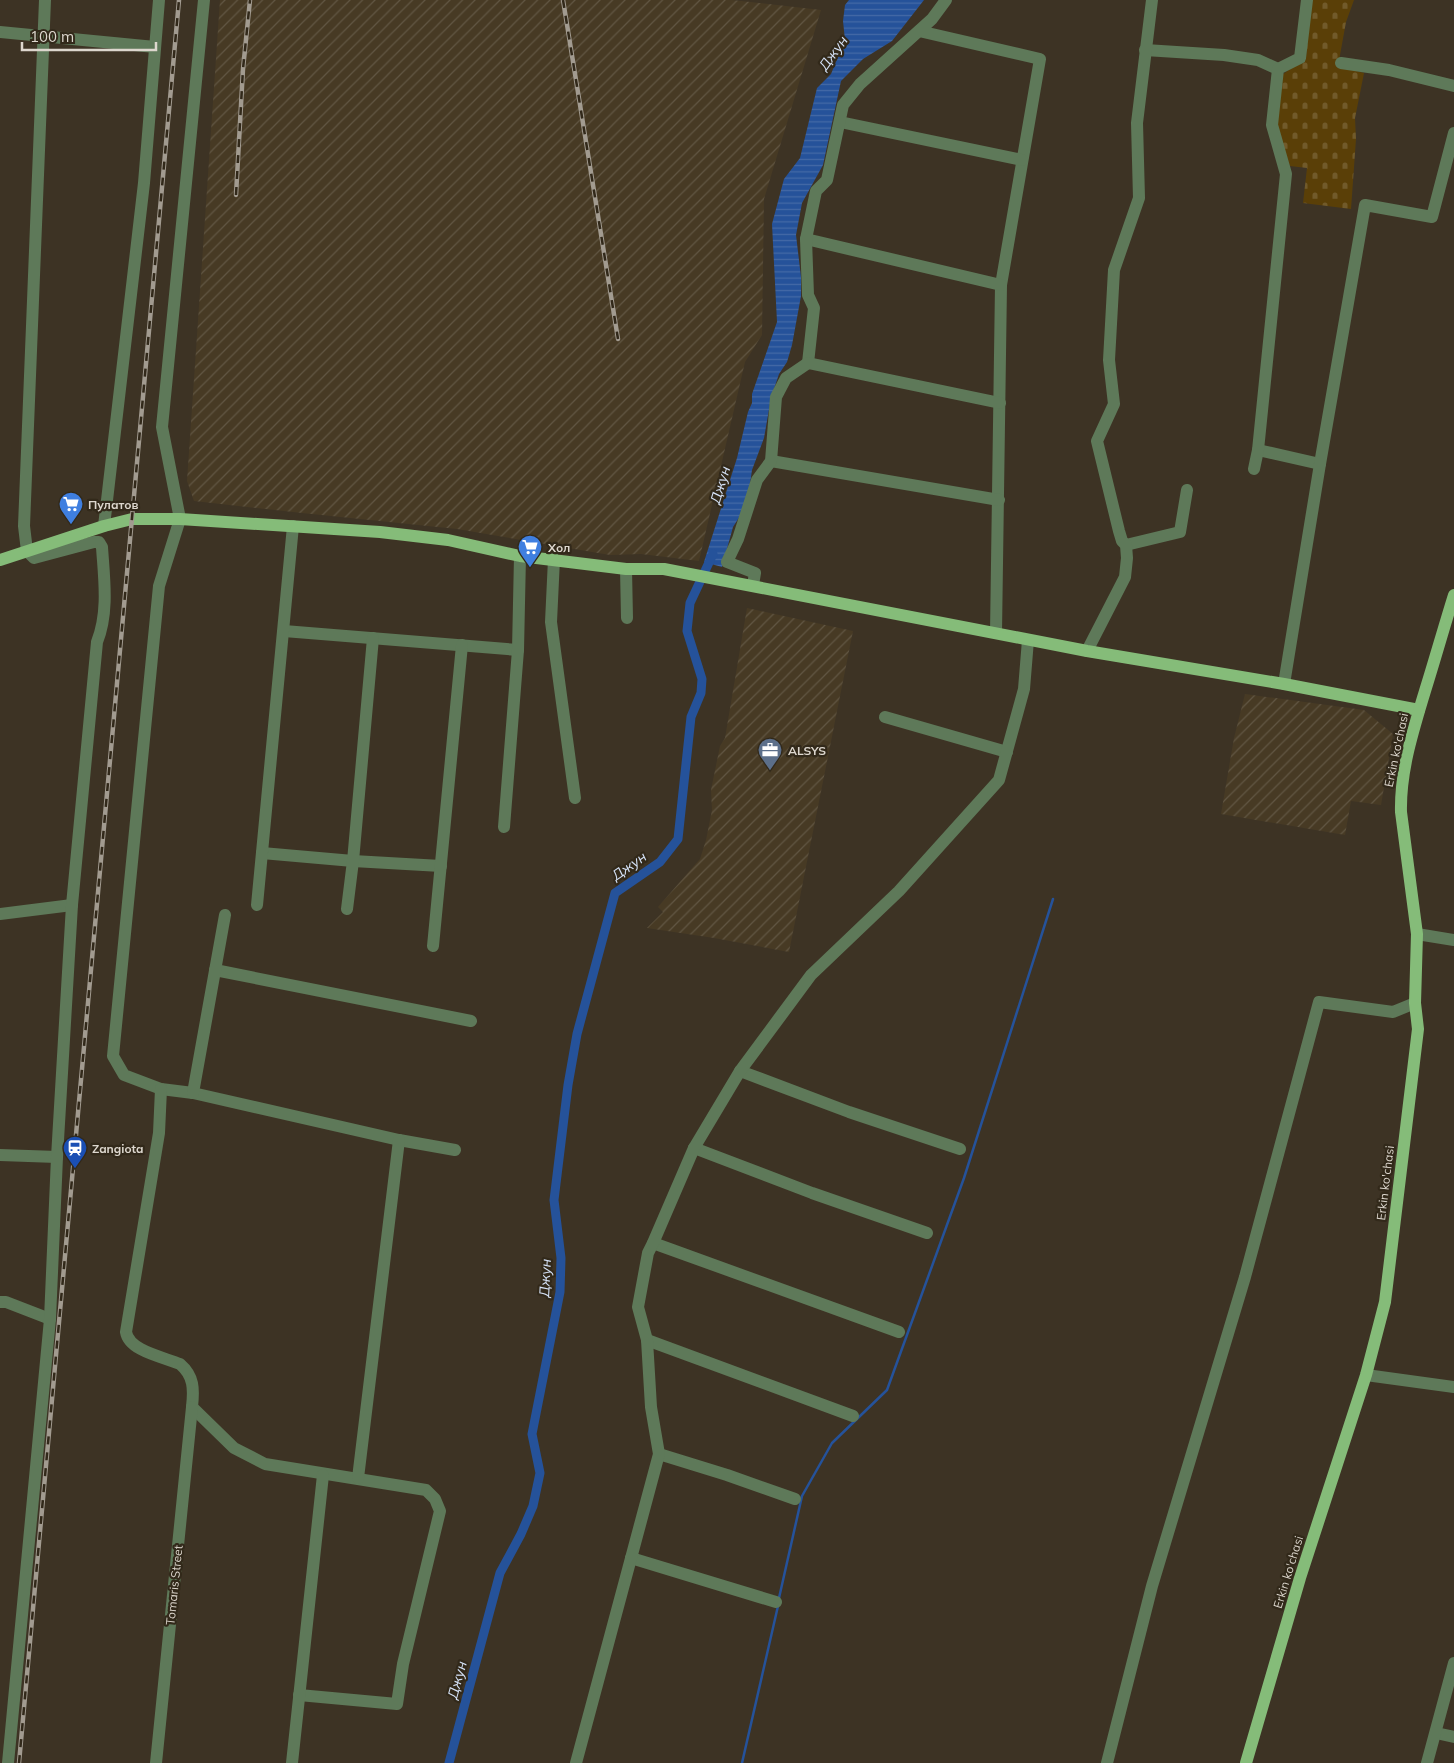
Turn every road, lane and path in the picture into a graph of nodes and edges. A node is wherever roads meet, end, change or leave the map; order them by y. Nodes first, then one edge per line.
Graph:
1 (45, 0) edge
2 (159, 0) edge
3 (204, 0) edge
4 (946, 0) edge
5 (1152, 0) edge
6 (1307, 0) edge
7 (919, 31) junction
8 (0, 32) edge
9 (44, 36) junction
10 (155, 48) junction
11 (1145, 50) junction
12 (1341, 63) dead end
13 (1278, 69) junction
14 (1454, 86) edge
15 (840, 122) junction
16 (1454, 133) edge
17 (1022, 160) junction
18 (806, 240) junction
19 (1001, 285) junction
20 (808, 363) junction
21 (1000, 403) junction
22 (1258, 450) junction
23 (771, 461) junction
24 (1320, 464) junction
25 (1254, 469) dead end
26 (1187, 490) dead end
27 (999, 500) junction
28 (180, 519) junction
29 (104, 526) junction
30 (293, 526) junction
31 (1126, 545) junction
32 (27, 551) junction
33 (520, 556) junction
34 (0, 560) edge
35 (554, 560) junction
36 (626, 569) junction
37 (753, 585) junction
38 (1454, 595) edge
39 (627, 618) dead end
40 (284, 631) junction
41 (996, 633) junction
42 (373, 638) junction
43 (1028, 640) junction
44 (462, 645) junction
45 (518, 650) junction
46 (1087, 651) junction
47 (1284, 684) junction
48 (1419, 710) junction
49 (885, 717) dead end
50 (1007, 752) junction
51 (575, 798) dead end
52 (504, 826) dead end
53 (262, 853) junction
54 (353, 861) junction
55 (441, 866) junction
56 (72, 905) junction
57 (257, 905) dead end
58 (347, 909) dead end
59 (0, 914) edge
60 (225, 915) dead end
61 (1417, 934) junction
62 (1454, 940) edge
63 (433, 946) dead end
64 (215, 970) junction
65 (1415, 1003) junction
66 (471, 1021) dead end
67 (740, 1071) junction
68 (161, 1089) junction
69 (193, 1093) junction
70 (400, 1140) junction
71 (694, 1148) junction
72 (960, 1149) dead end
73 (455, 1150) dead end
74 (0, 1155) edge
75 (57, 1157) junction
76 (927, 1233) dead end
77 (652, 1243) junction
78 (0, 1302) edge
79 (50, 1319) junction
80 (899, 1332) dead end
81 (648, 1340) junction
82 (1366, 1375) junction
83 (1454, 1387) edge
84 (192, 1407) junction
85 (853, 1416) dead end
86 (659, 1454) junction
87 (323, 1474) junction
88 (358, 1478) junction
89 (795, 1499) dead end
90 (631, 1558) junction
91 (776, 1602) dead end
92 (1454, 1663) edge
93 (299, 1695) junction
94 (1436, 1733) junction
95 (1454, 1737) edge
96 (8, 1763) edge
97 (156, 1763) edge
98 (292, 1763) edge
99 (576, 1763) edge
100 (1107, 1763) edge
101 (1246, 1763) edge
102 (1427, 1763) edge

1 - 9 street
2 - 10 street
3 - 28 street
4 - 7 street
5 - 11 street
6 - 13 street
7 - 15 street
7 - 17 street
8 - 9 street
9 - 10 street
9 - 32 street
10 - 29 street
11 - 13 street
11 - 31 street
12 - 14 street
13 - 22 street
15 - 17 street
15 - 18 street
16 - 24 street
17 - 19 street
18 - 19 street
18 - 20 street
19 - 21 street
20 - 21 street
20 - 23 street
21 - 27 street
22 - 24 street
22 - 25 street
23 - 27 street
23 - 37 street
24 - 47 street
26 - 31 street
27 - 41 street
28 - 29 main road
28 - 30 main road
28 - 68 street
29 - 32 main road
30 - 33 main road
30 - 40 street
31 - 46 street
32 - 34 main road
32 - 56 street
33 - 35 main road
33 - 45 street
35 - 36 main road
35 - 51 street
36 - 37 main road
36 - 39 street
37 - 41 main road
38 - 48 main road, Erkin ko'chasi
40 - 42 street
40 - 53 street
41 - 43 main road
42 - 44 street
42 - 54 street
43 - 46 main road
43 - 50 street
44 - 45 street
44 - 55 street
45 - 52 street
46 - 47 main road
47 - 48 main road
48 - 61 main road, Erkin ko'chasi
49 - 50 street
50 - 67 street
53 - 54 street
53 - 57 street
54 - 55 street
54 - 58 street
55 - 63 street
56 - 59 street
56 - 75 street
60 - 64 street
61 - 62 street
61 - 65 main road, Erkin ko'chasi
64 - 66 street
64 - 69 street
65 - 82 main road, Erkin ko'chasi
65 - 100 street
67 - 71 street
67 - 72 street
68 - 69 street
68 - 84 street, Tomaris Street
69 - 70 street
70 - 73 street
70 - 88 street
71 - 76 street
71 - 77 street
74 - 75 street
75 - 79 street
77 - 80 street
77 - 81 street
78 - 79 street
79 - 96 street
81 - 85 street
81 - 86 street
82 - 83 street
82 - 101 main road, Erkin ko'chasi
84 - 87 street
84 - 97 street, Tomaris Street
86 - 89 street
86 - 90 street
87 - 88 street
87 - 93 street
88 - 93 street
90 - 91 street
90 - 99 street
92 - 94 street
93 - 98 street
94 - 95 street
94 - 102 street

